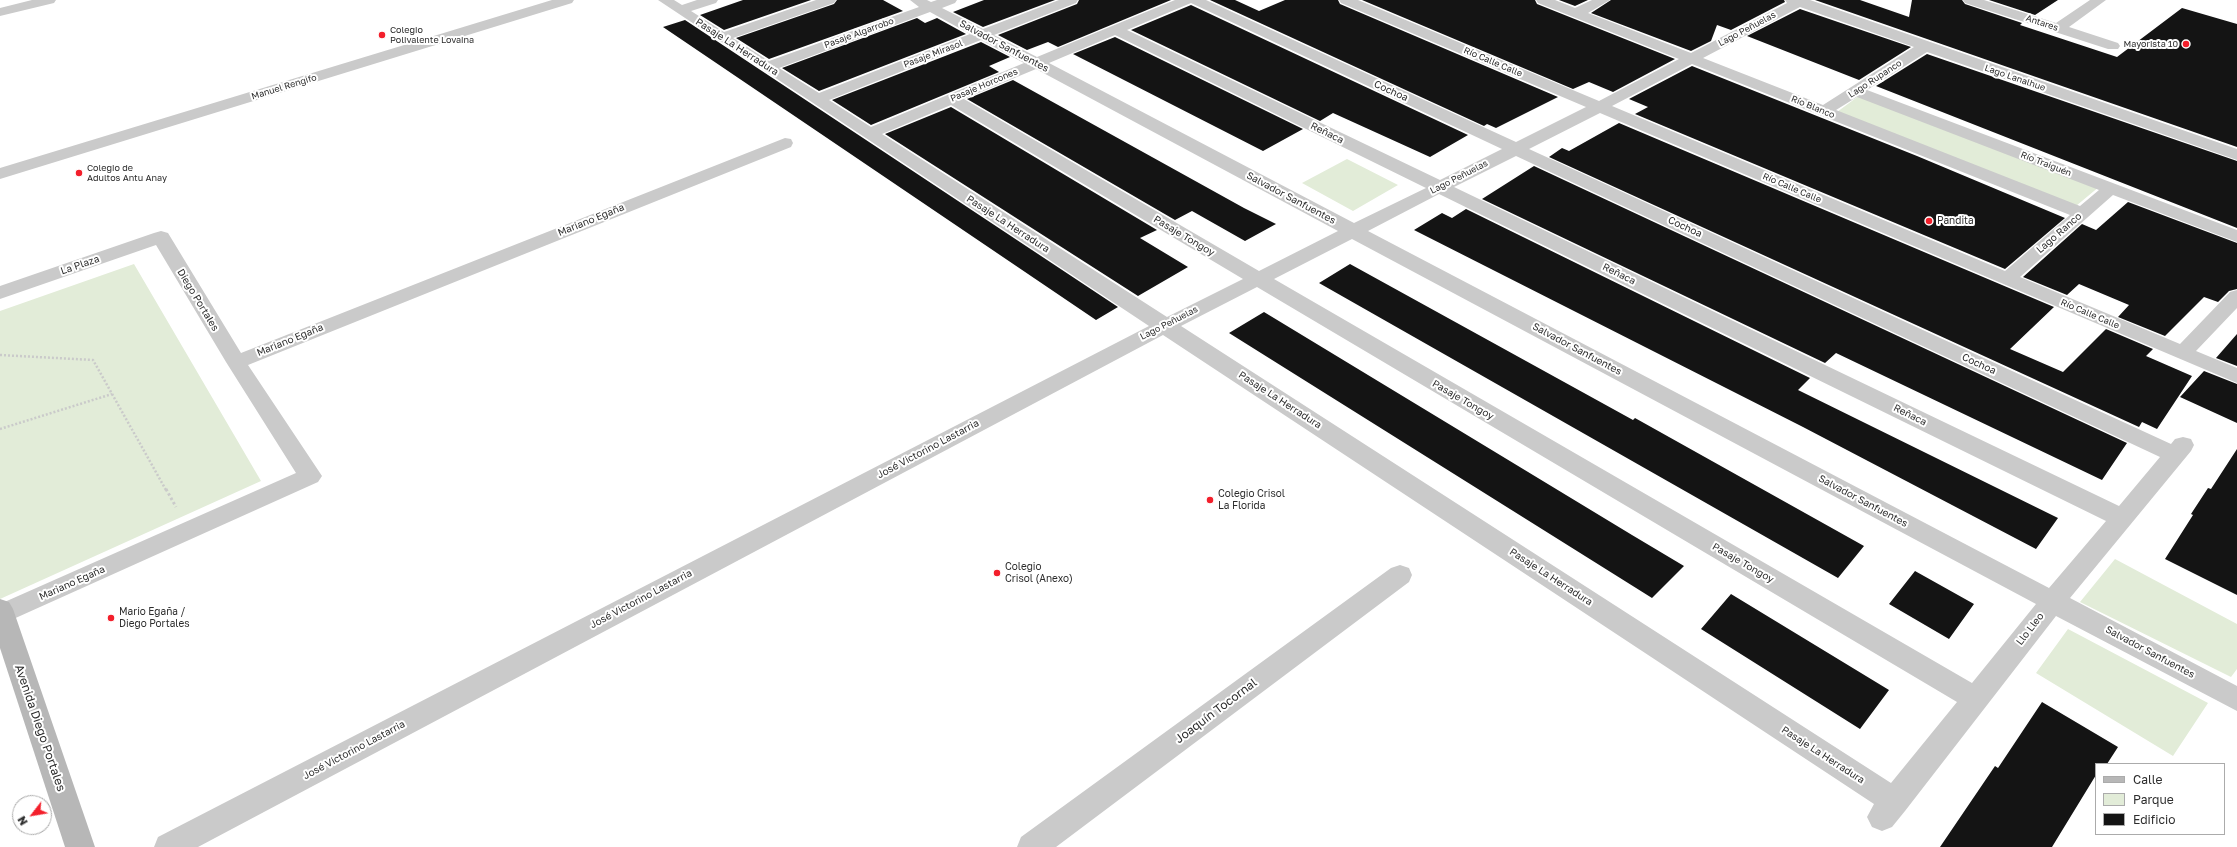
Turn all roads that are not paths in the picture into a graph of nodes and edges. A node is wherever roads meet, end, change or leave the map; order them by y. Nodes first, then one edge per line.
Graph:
1 (49, 0) edge
2 (567, 0) edge
3 (665, 0) edge
4 (711, 0) edge
5 (829, 0) edge
6 (950, 0) edge
7 (1071, 0) edge
8 (1187, 0) edge
9 (1195, 0) edge
10 (1350, 0) edge
11 (1543, 0) edge
12 (1603, 0) edge
13 (1970, 0) edge
14 (2099, 0) edge
15 (1798, 1) edge
16 (924, 4) edge
17 (680, 10) junction
18 (0, 12) edge
19 (1576, 13) junction
20 (2058, 28) junction
21 (1115, 30) junction
22 (982, 35) junction
23 (722, 37) junction
24 (1926, 46) junction
25 (2114, 46) dead end
26 (1691, 58) junction
27 (1037, 63) junction
28 (767, 67) junction
29 (1855, 91) junction
30 (817, 99) junction
31 (952, 99) junction
32 (1599, 107) junction
33 (1824, 111) junction
34 (870, 133) junction
35 (785, 143) dead end
36 (1515, 148) junction
37 (2237, 155) edge
38 (0, 174) edge
39 (1439, 187) junction
40 (2111, 188) junction
41 (2082, 213) junction
42 (1353, 230) junction
43 (2237, 236) edge
44 (161, 237) joint
45 (1257, 279) junction
46 (2007, 279) junction
47 (0, 293) edge
48 (2237, 296) edge
49 (1165, 325) junction
50 (1113, 352) joint
51 (2183, 353) junction
52 (236, 362) junction
53 (2237, 376) edge
54 (2179, 450) joint
55 (2122, 518) junction
56 (1400, 574) dead end
57 (2053, 601) junction
58 (1, 613) edge
59 (1975, 699) junction
60 (2237, 699) edge
61 (1888, 810) joint
62 (80, 847) edge
63 (169, 847) edge
64 (1032, 847) edge

1 - 18 street
2 - 38 street, Manuel Rengifo
3 - 17 street, Pasaje La Herradura
4 - 17 street
5 - 23 street
6 - 16 street, Pasaje Algarrobo
7 - 22 street, Pasaje Mirasol
8 - 21 street, Pasaje Horcones
9 - 36 street, Cochoa
10 - 32 street, Río Calle Calle
11 - 19 street, Río Blanco
12 - 19 street
13 - 20 street, Antares
14 - 20 street
15 - 24 street, Lago Lanalhue
15 - 26 street, Lago Peñuelas
16 - 22 street, Salvador Sanfuentes
16 - 28 street, Pasaje Algarrobo
17 - 23 street, Pasaje La Herradura
19 - 26 street, Río Blanco
20 - 25 street, Antares
21 - 27 street, Pasaje Horcones
21 - 39 street, Reñaca
22 - 27 street, Salvador Sanfuentes
22 - 30 street, Pasaje Mirasol
23 - 28 street, Pasaje La Herradura
24 - 29 street, Lago Rupanco
24 - 37 street, Lago Lanalhue
26 - 32 street, Lago Peñuelas
26 - 33 street, Río Blanco
27 - 31 street, Pasaje Horcones
27 - 42 street, Salvador Sanfuentes
28 - 30 street, Pasaje La Herradura
29 - 33 street, Lago Rupanco
29 - 40 street, Río Traiguén
30 - 34 street, Pasaje La Herradura
31 - 34 street, Pasaje Horcones
31 - 45 street, Pasaje Tongoy
32 - 36 street, Lago Peñuelas
32 - 46 street, Río Calle Calle
33 - 41 street, Río Blanco
34 - 49 street, Pasaje La Herradura
35 - 52 street, Mariano Egaña
36 - 39 street, Lago Peñuelas
36 - 54 street, Cochoa
39 - 42 street, Lago Peñuelas
39 - 55 street, Reñaca
40 - 41 street, Lago Ranco
40 - 43 street, Río Traiguén
41 - 46 street, Lago Ranco
42 - 45 street, Lago Peñuelas
42 - 57 street, Salvador Sanfuentes
44 - 47 street, La Plaza
44 - 52 street, Diego Portales
45 - 49 street, Lago Peñuelas
45 - 59 street, Pasaje Tongoy
46 - 51 street, Río Calle Calle
48 - 51 street
49 - 50 street, Lago Peñuelas
49 - 61 street, Pasaje La Herradura
50 - 63 street, José Victorino Lastarria
51 - 53 street, Río Calle Calle
52 - 58 street, Mariano Egaña
54 - 55 street, Llo Lleo
55 - 57 street, Llo Lleo
56 - 64 street, Joaquín Tocornal
57 - 59 street, Llo Lleo
57 - 60 street, Salvador Sanfuentes
58 - 62 main road, Avenida Diego Portales
59 - 61 street, Llo Lleo

